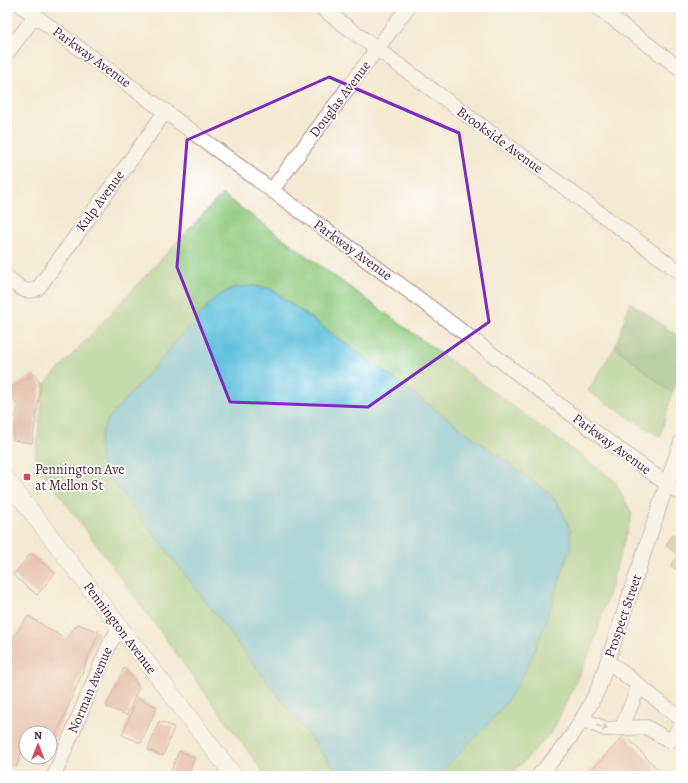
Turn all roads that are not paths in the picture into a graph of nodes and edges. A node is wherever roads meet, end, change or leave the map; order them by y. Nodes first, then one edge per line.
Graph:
1 (23, 7) edge
2 (320, 7) edge
3 (408, 7) edge
4 (597, 7) edge
5 (35, 16) junction
6 (377, 49) junction
7 (7, 53) edge
8 (681, 69) edge
9 (166, 111) junction
10 (272, 190) junction
11 (681, 273) edge
12 (7, 277) edge
13 (681, 442) edge
14 (7, 480) edge
15 (667, 484) junction
16 (681, 494) edge
17 (120, 628) junction
18 (608, 661) junction
19 (639, 686) junction
20 (681, 719) edge
21 (583, 720) junction
22 (681, 726) edge
23 (622, 728) junction
24 (232, 775) edge
25 (54, 776) edge
26 (538, 776) edge

1 - 5 street, Parkway Avenue
2 - 6 street, Brookside Avenue
3 - 6 street, Douglas Avenue
4 - 8 street
5 - 7 street
5 - 9 street, Parkway Avenue
6 - 10 street, Douglas Avenue
6 - 11 street, Brookside Avenue
9 - 10 street, Parkway Avenue
9 - 12 street, Kulp Avenue
10 - 15 street, Parkway Avenue
13 - 15 street, Prospect Street
14 - 17 main road, Pennington Avenue
15 - 16 street, Parkway Avenue
15 - 18 street, Prospect Street
17 - 24 main road, Pennington Avenue
17 - 25 street, Norman Avenue
18 - 19 street
18 - 21 street, Prospect Street
19 - 20 street
19 - 23 street
21 -> 23 street
21 - 26 street, Prospect Street
22 - 23 street

